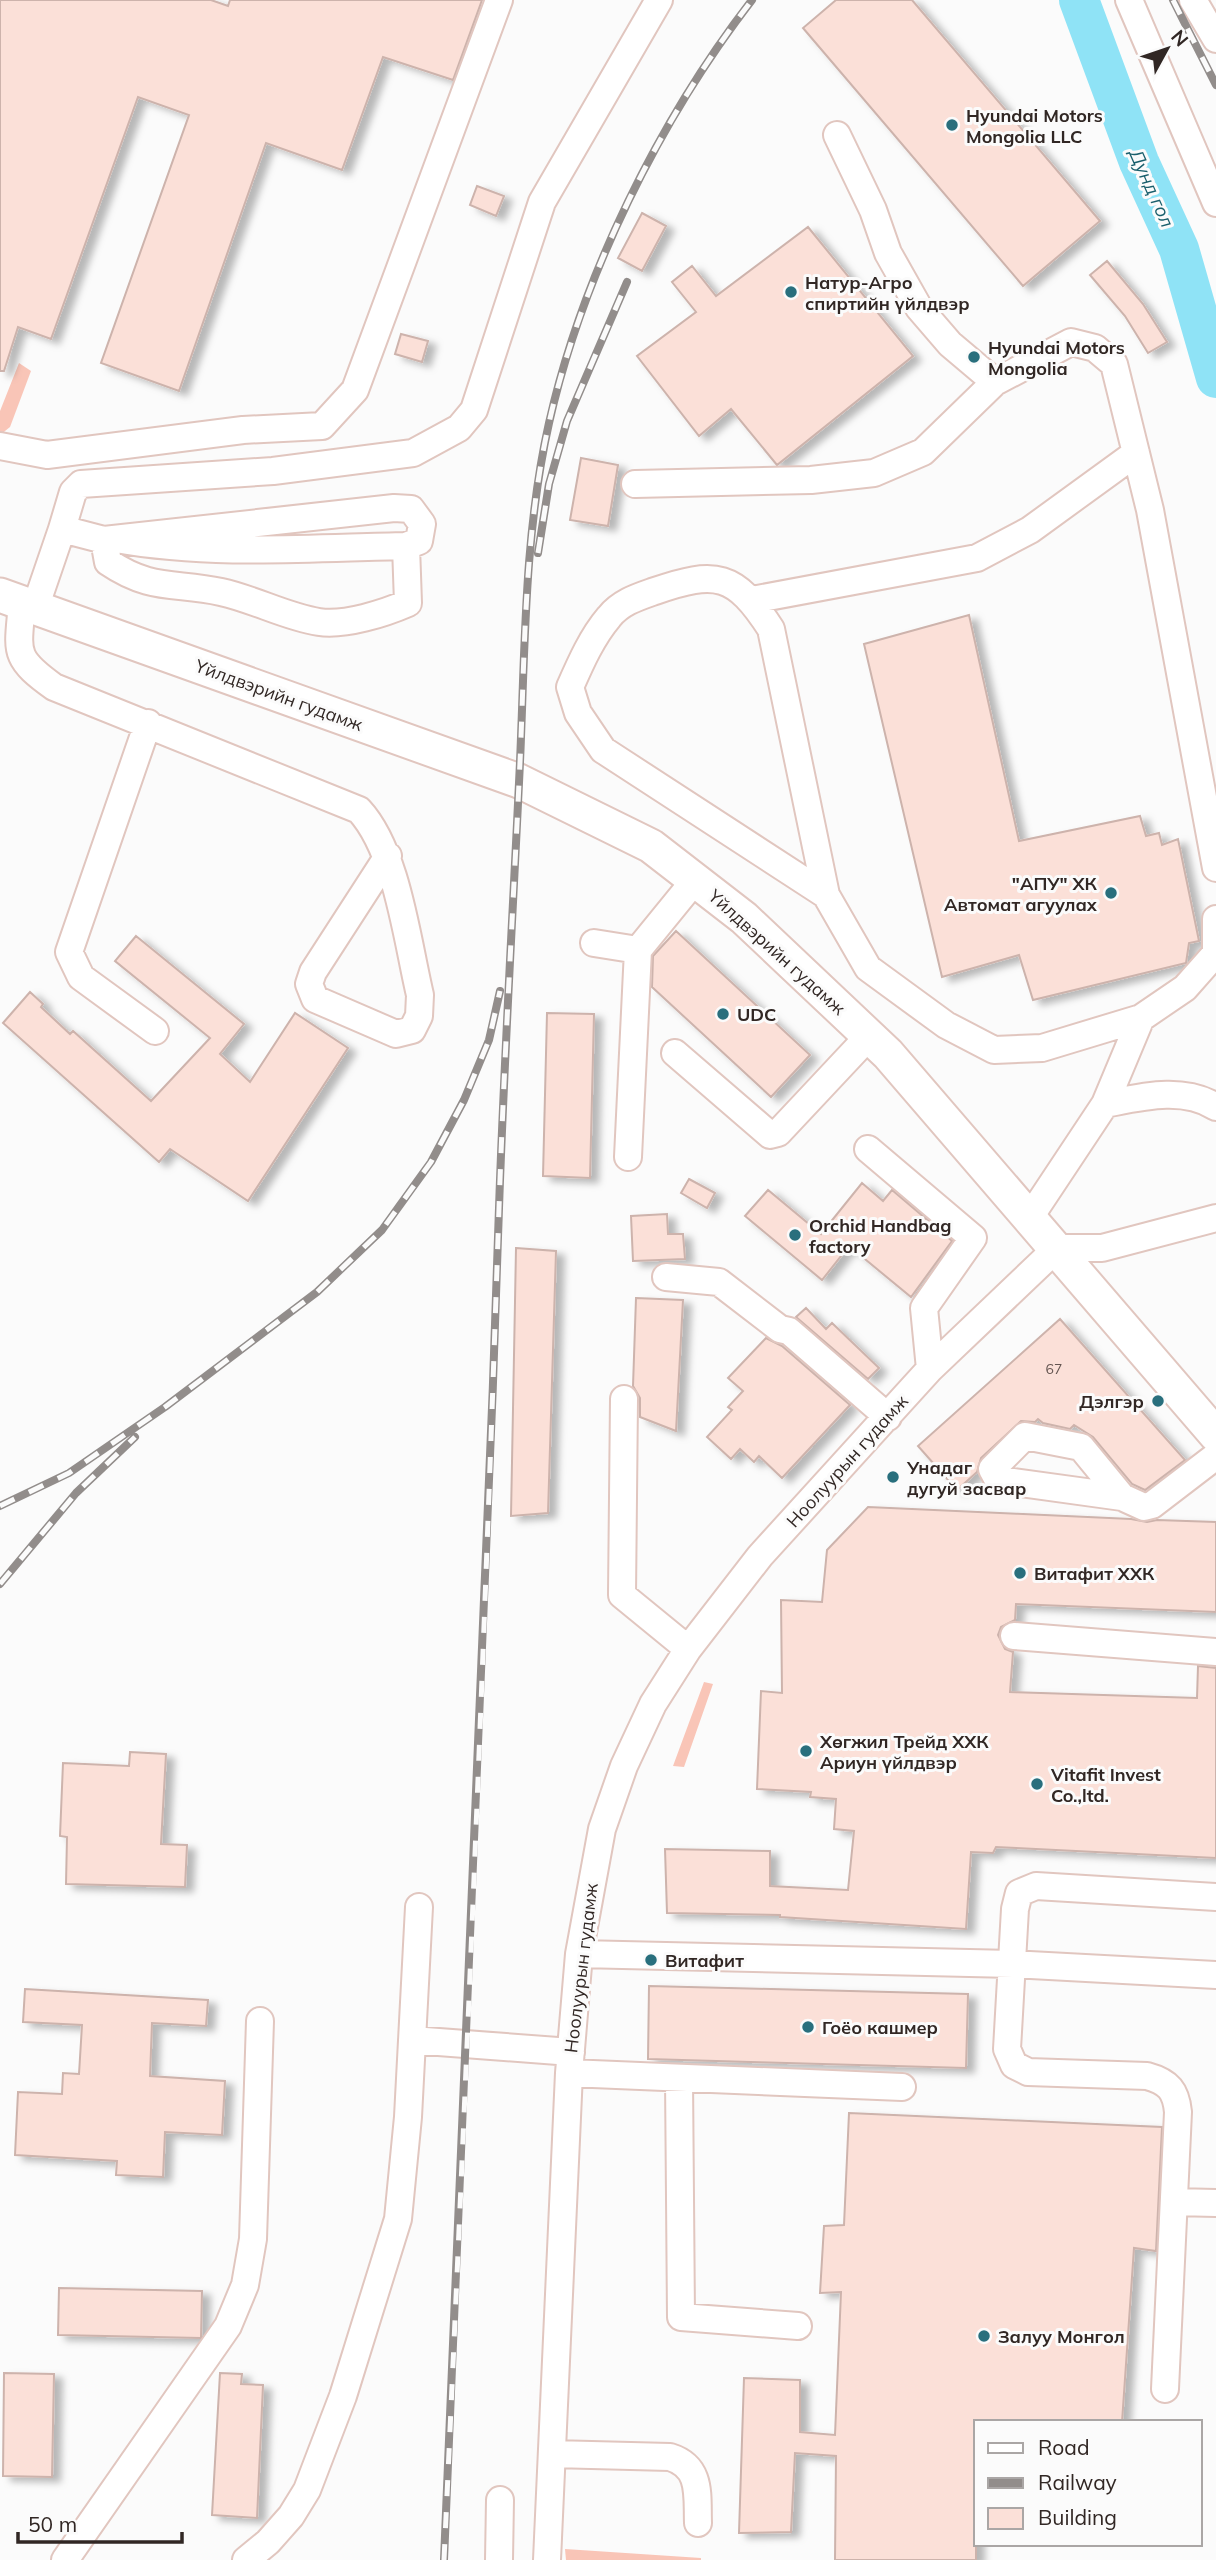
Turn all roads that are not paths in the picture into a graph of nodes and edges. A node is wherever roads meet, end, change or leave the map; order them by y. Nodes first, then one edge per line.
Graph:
1 (499, 0) edge
2 (659, 0) edge
3 (1129, 0) edge
4 (1193, 0) edge
5 (1216, 39) edge
6 (837, 135) dead end
7 (1216, 203) edge
8 (995, 382) junction
9 (0, 446) edge
10 (1136, 453) junction
11 (635, 484) dead end
12 (373, 512) junction
13 (62, 529) junction
14 (110, 539) junction
15 (406, 546) junction
16 (375, 547) junction
17 (752, 600) junction
18 (19, 602) edge
19 (149, 723) junction
20 (387, 856) junction
21 (1216, 868) edge
22 (695, 880) junction
23 (826, 895) junction
24 (1216, 919) edge
25 (594, 943) dead end
26 (638, 950) junction
27 (1141, 1018) junction
28 (155, 1031) dead end
29 (869, 1036) junction
30 (675, 1053) dead end
31 (1105, 1104) junction
32 (1216, 1108) edge
33 (868, 1149) dead end
34 (628, 1157) dead end
35 (1030, 1217) junction
36 (1216, 1217) edge
37 (1057, 1248) junction
38 (666, 1277) dead end
39 (930, 1369) junction
40 (624, 1399) dead end
41 (888, 1417) junction
42 (1216, 1435) edge
43 (1216, 1456) edge
44 (1122, 1497) dead end
45 (1014, 1636) dead end
46 (688, 1649) junction
47 (1216, 1652) edge
48 (1216, 1897) edge
49 (419, 1908) dead end
50 (579, 1954) junction
51 (1013, 1964) junction
52 (1216, 1975) edge
53 (260, 2021) dead end
54 (412, 2040) junction
55 (570, 2063) junction
56 (679, 2078) junction
57 (902, 2087) dead end
58 (1174, 2202) junction
59 (1216, 2203) edge
60 (797, 2326) dead end
61 (1165, 2389) dead end
62 (552, 2454) junction
63 (500, 2500) dead end
64 (698, 2524) dead end
65 (65, 2560) edge
66 (246, 2560) edge
67 (499, 2560) edge
68 (547, 2560) edge

1 - 9 street
2 - 13 street
3 - 7 street
4 - 5 street
6 - 8 street
8 - 10 street
8 - 11 street
10 - 17 street
10 - 21 street
12 - 14 street
12 - 15 street
12 - 16 street
13 - 14 street
13 - 18 street
14 - 15 street
14 - 16 street
15 - 16 street
17 - 23 street
17 - 23 street
18 - 19 street
18 - 22 main road, Yйлдвэрийн гудамж
19 - 20 street
19 - 28 street
20 - 20 street
22 - 26 street
22 - 29 main road, Yйлдвэрийн гудамж
23 - 27 street
24 - 27 street
25 - 26 street
26 - 34 street
27 - 31 street
29 - 30 street
29 - 35 main road, Yйлдвэрийн гудамж
31 - 32 street
31 - 35 street
33 - 39 street
35 - 37 main road, Yйлдвэрийн гудамж
36 - 37 street
37 - 39 street, Ноолуурын гудамж
37 - 42 main road, Yйлдвэрийн гудамж
38 - 41 street
39 - 41 street, Ноолуурын гудамж
40 - 46 street
41 - 46 street, Ноолуурын гудамж
43 - 44 street
45 - 47 street
46 - 50 street, Ноолуурын гудамж
48 - 51 street
49 - 54 street
50 - 51 street
50 - 55 street, Ноолуурын гудамж
51 - 52 street
51 - 58 street
53 - 65 street
54 - 55 street
54 - 66 street
55 - 56 street
55 - 62 street, Ноолуурын гудамж
56 - 57 street
56 - 60 street
58 - 59 street
58 - 61 street
62 - 64 street
62 - 68 street, Ноолуурын гудамж
63 - 67 street

